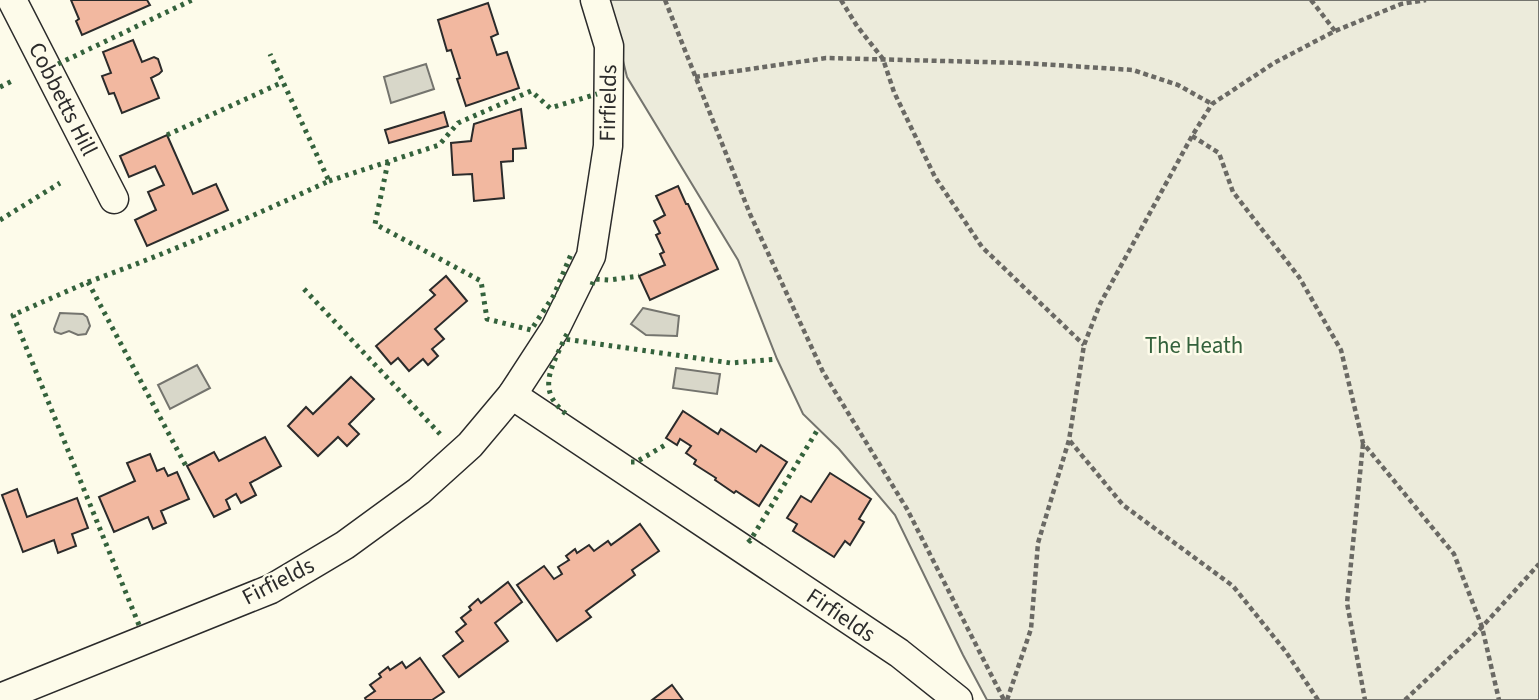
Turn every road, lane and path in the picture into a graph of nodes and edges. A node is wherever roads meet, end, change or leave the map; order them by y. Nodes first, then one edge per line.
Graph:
1 (12, 0) edge
2 (595, 0) edge
3 (665, 0) edge
4 (841, 0) edge
5 (1311, 0) edge
6 (1426, 0) edge
7 (1335, 32) junction
8 (883, 59) junction
9 (695, 77) junction
10 (1212, 104) junction
11 (1192, 136) junction
12 (114, 199) dead end
13 (1084, 345) junction
14 (512, 395) junction
15 (1069, 440) junction
16 (1363, 443) junction
17 (1539, 564) edge
18 (1482, 627) junction
19 (0, 698) edge
20 (958, 700) edge
21 (1006, 700) edge
22 (1318, 700) edge
23 (1365, 700) edge
24 (1405, 700) edge
25 (1499, 700) edge

1 - 12 street, Cobbetts Hill
2 - 14 street, Firfields
3 - 9 path
4 - 8 path
5 - 7 path
6 - 7 path
7 - 10 path
8 - 9 path
8 - 10 path
8 - 13 path
9 - 21 path
10 - 11 path
11 - 13 path
11 - 16 path
13 - 15 path
14 - 19 street, Firfields
14 - 20 street, Firfields
15 - 21 path
15 - 22 path
16 - 18 path
16 - 23 path
17 - 18 path
18 - 24 path
18 - 25 path

